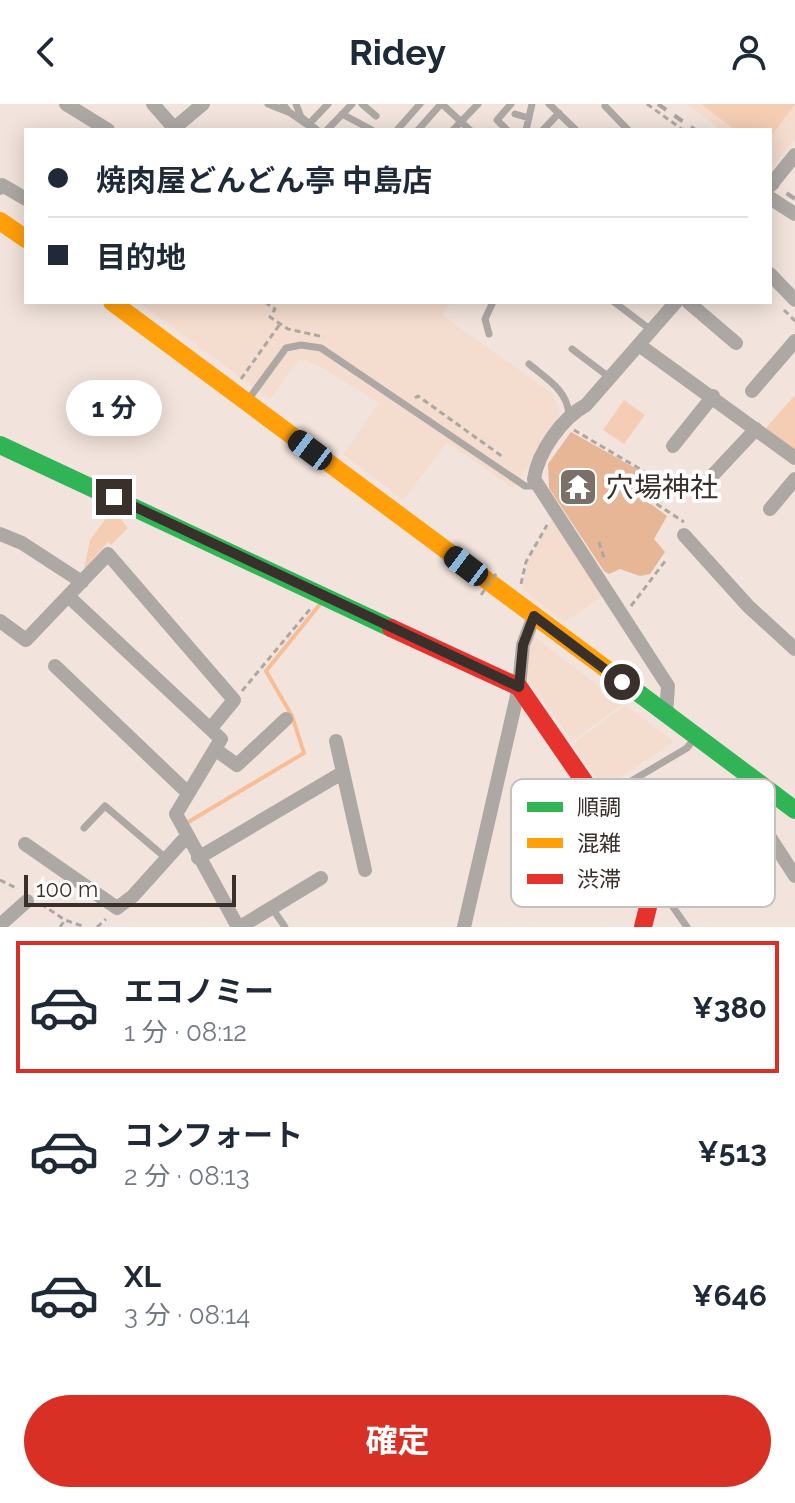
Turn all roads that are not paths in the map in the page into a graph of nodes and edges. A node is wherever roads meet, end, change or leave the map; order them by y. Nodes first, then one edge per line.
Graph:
1 (66, 104) edge
2 (153, 104) edge
3 (203, 104) edge
4 (268, 104) edge
5 (283, 104) edge
6 (296, 104) edge
7 (328, 104) edge
8 (352, 104) edge
9 (362, 104) edge
10 (420, 104) edge
11 (442, 104) edge
12 (478, 104) edge
13 (511, 104) edge
14 (532, 104) edge
15 (549, 104) edge
16 (605, 106) edge
17 (289, 112) junction
18 (559, 113) junction
19 (342, 114) junction
20 (515, 114) dead end
21 (376, 116) dead end
22 (529, 118) junction
23 (461, 122) junction
24 (570, 123) junction
25 (308, 125) junction
26 (105, 128) edge
27 (172, 128) edge
28 (174, 128) edge
29 (313, 128) edge
30 (329, 128) edge
31 (365, 128) edge
32 (399, 128) edge
33 (423, 128) edge
34 (455, 128) edge
35 (468, 128) edge
36 (505, 128) edge
37 (526, 128) edge
38 (545, 128) edge
39 (566, 128) edge
40 (574, 128) edge
41 (626, 128) edge
42 (795, 155) edge
43 (772, 184) edge
44 (0, 188) edge
45 (24, 198) edge
46 (772, 199) edge
47 (795, 214) edge
48 (0, 221) edge
49 (24, 238) edge
50 (772, 276) edge
51 (795, 300) edge
52 (115, 304) edge
53 (492, 304) edge
54 (617, 304) edge
55 (674, 304) edge
56 (690, 304) edge
57 (651, 331) junction
58 (489, 334) dead end
59 (795, 341) edge
60 (736, 343) dead end
61 (639, 345) junction
62 (572, 349) dead end
63 (529, 364) dead end
64 (609, 377) junction
65 (752, 391) dead end
66 (713, 396) junction
67 (246, 403) junction
68 (566, 419) junction
69 (756, 429) junction
70 (0, 445) edge
71 (673, 446) dead end
72 (795, 458) edge
73 (711, 477) dead end
74 (795, 479) edge
75 (537, 486) junction
76 (770, 509) dead end
77 (0, 534) edge
78 (684, 535) road end
79 (82, 582) junction
80 (68, 596) junction
81 (534, 616) junction
82 (0, 621) edge
83 (795, 649) edge
84 (55, 666) dead end
85 (519, 687) junction
86 (666, 715) junction
87 (286, 719) dead end
88 (211, 728) junction
89 (695, 737) junction
90 (336, 741) dead end
91 (216, 750) junction
92 (342, 773) junction
93 (751, 778) edge
94 (588, 779) edge
95 (634, 779) edge
96 (188, 793) junction
97 (775, 795) edge
98 (795, 810) edge
99 (84, 828) dead end
100 (187, 836) junction
101 (25, 844) dead end
102 (775, 845) edge
103 (202, 855) junction
104 (167, 859) junction
105 (365, 870) dead end
106 (795, 876) edge
107 (321, 878) dead end
108 (27, 901) dead end
109 (648, 907) edge
110 (672, 907) edge
111 (272, 908) junction
112 (237, 923) edge
113 (0, 925) edge
114 (219, 927) edge
115 (285, 927) edge
116 (464, 927) edge
117 (643, 927) edge
118 (687, 927) edge

1 - 26 street
2 - 27 street
3 - 28 street
4 - 17 lane
5 - 17 lane
6 - 25 lane
7 - 25 lane
8 - 19 lane
9 - 21 lane
10 - 32 lane
11 - 23 lane
11 - 33 lane
12 - 23 lane
13 - 36 lane
14 - 22 lane
15 - 18 lane
16 - 41 lane
17 - 25 lane
18 - 24 lane
18 - 38 lane
19 - 30 lane
19 - 31 lane
20 - 22 lane
22 - 37 lane
23 - 34 lane
23 - 35 lane
24 - 39 lane
24 - 40 lane
25 - 29 lane
42 - 43 street
44 - 45 street
46 - 47 street
48 - 49 main road
50 - 51 street
52 - 67 main road
53 - 58 lane
54 - 57 lane
55 - 57 street
56 - 60 street
57 - 61 street
59 - 65 street
61 - 64 street
61 - 66 street
62 - 64 lane
63 - 68 lane
64 - 68 street
66 - 69 street
66 - 71 street
67 - 75 lane
67 - 81 main road
68 - 75 street
69 - 72 street
69 - 73 street
70 - 85 main road
74 - 76 street
75 - 86 street
77 - 79 street
78 - 83 street
79 - 80 street
79 - 88 street
80 - 82 street
80 - 88 street
81 - 85 street
81 - 86 main road
84 - 96 street
85 - 94 main road
85 - 116 street
86 - 89 main road
87 - 91 street
88 - 91 street
89 - 93 main road
89 - 95 lane
90 - 92 street
91 - 96 street
92 - 103 street
92 - 105 street
96 - 100 street
97 - 98 main road
99 - 104 lane
100 - 103 street
100 - 104 street
101 - 104 street
102 - 106 street
103 - 112 street
107 - 111 street
108 - 113 street
109 - 117 main road
110 - 118 lane
111 - 112 street
111 - 115 lane
112 - 114 street

